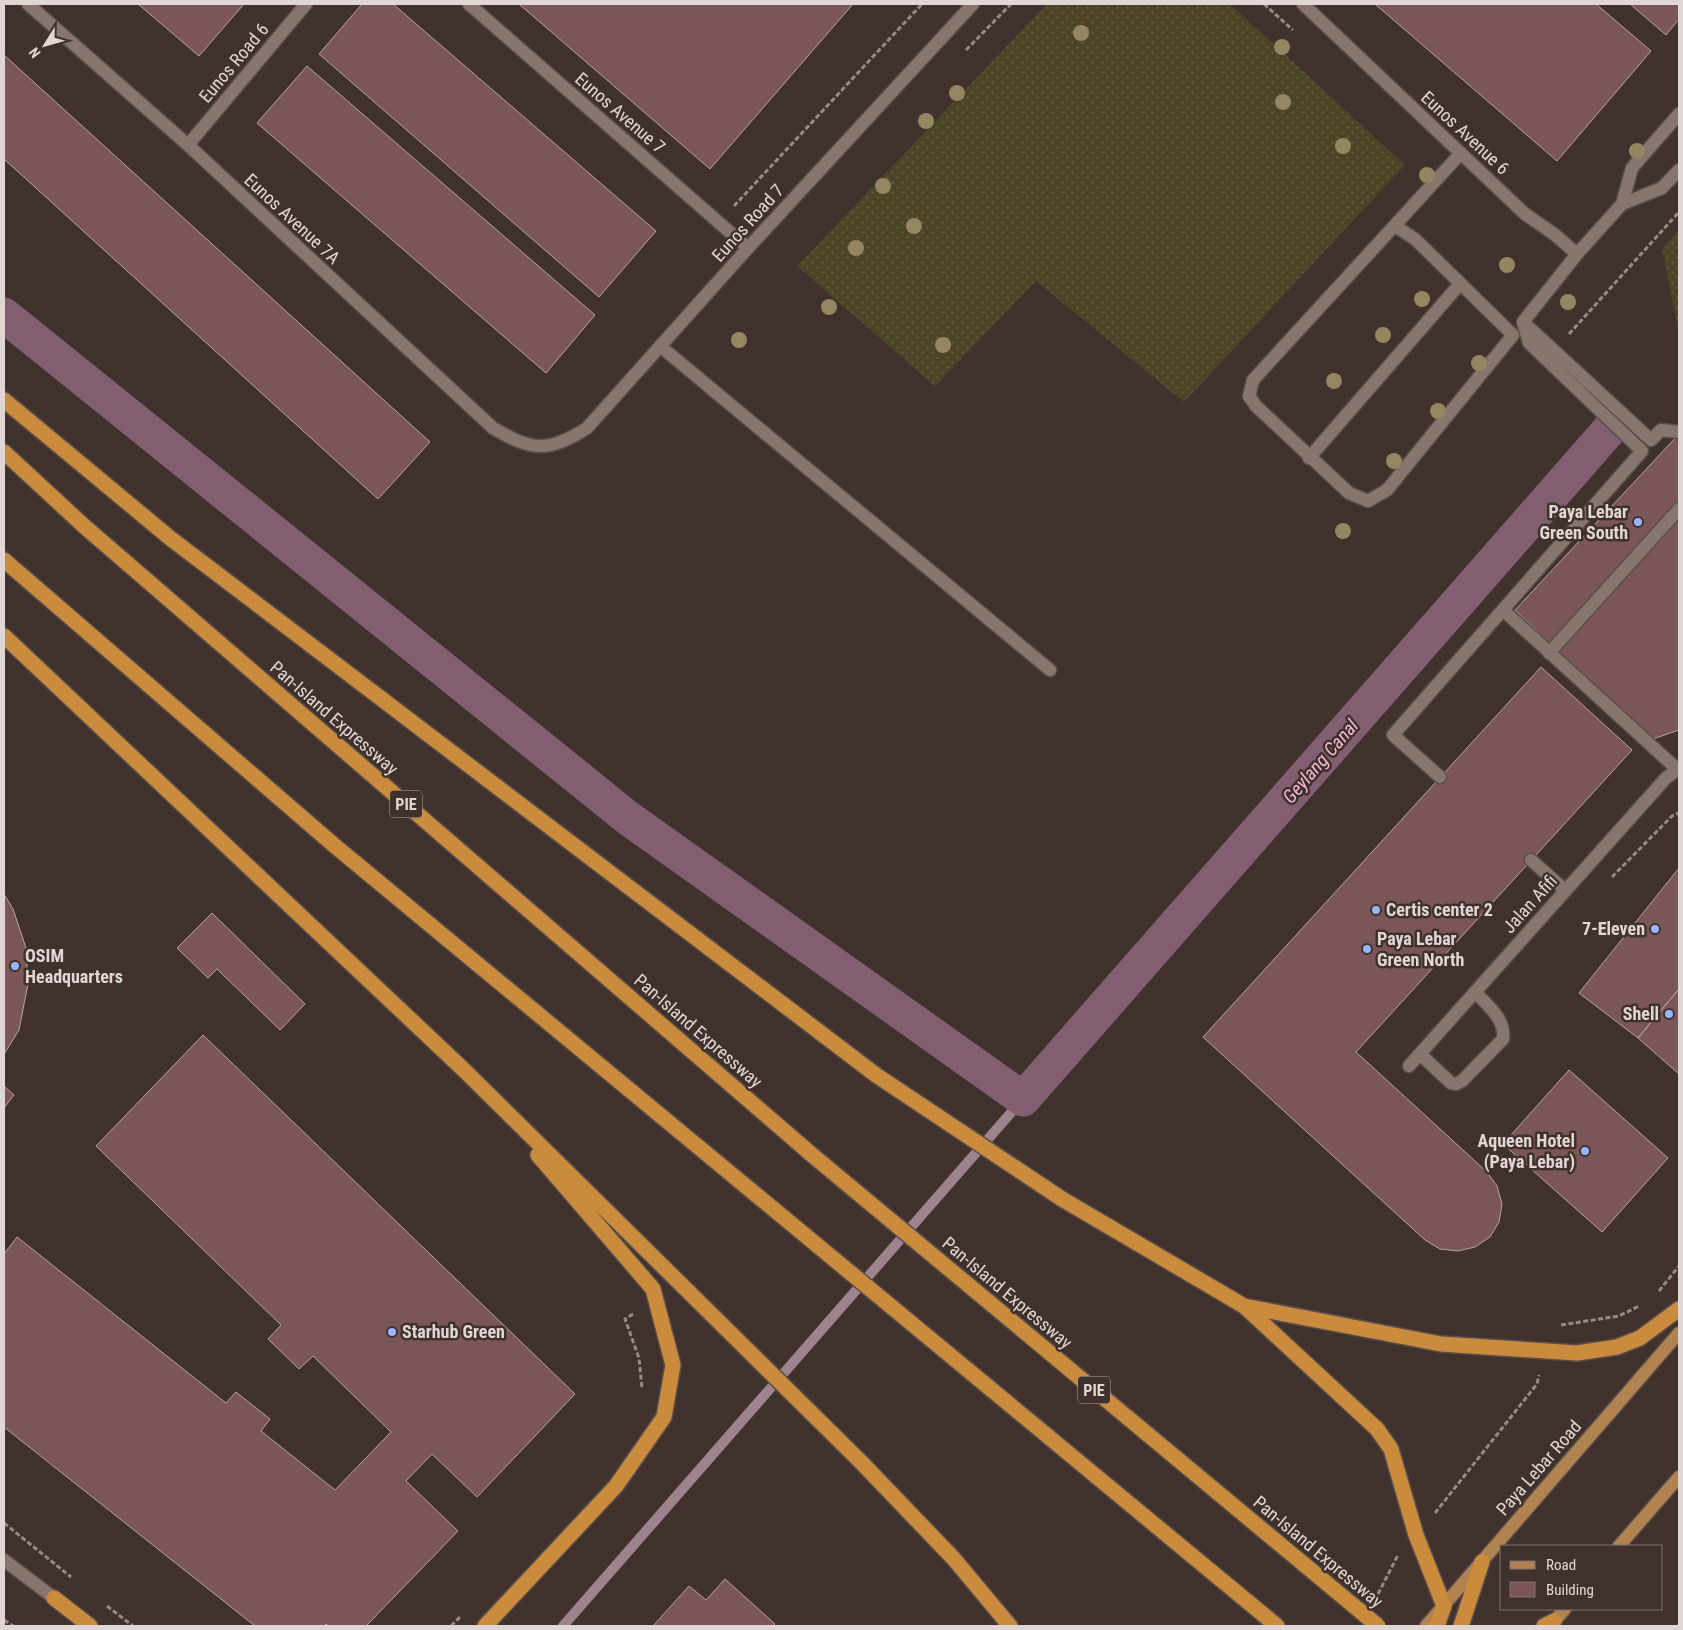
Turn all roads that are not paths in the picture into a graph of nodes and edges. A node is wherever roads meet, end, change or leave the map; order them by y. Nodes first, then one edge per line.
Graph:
1 (28, 4) edge
2 (306, 4) edge
3 (469, 4) edge
4 (973, 4) edge
5 (1303, 4) edge
6 (1679, 114) edge
7 (188, 145) junction
8 (1461, 153) junction
9 (1679, 170) edge
10 (1622, 204) junction
11 (1395, 226) junction
12 (748, 248) junction
13 (1577, 254) junction
14 (1459, 285) junction
15 (1523, 322) junction
16 (660, 346) junction
17 (4, 400) edge
18 (1679, 432) edge
19 (1651, 440) junction
20 (538, 446) joint
21 (1642, 451) junction
22 (4, 452) edge
23 (1309, 458) junction
24 (1679, 509) edge
25 (4, 560) edge
26 (1503, 610) junction
27 (4, 636) edge
28 (1549, 652) junction
29 (1050, 670) dead end
30 (1678, 768) edge
31 (1440, 777) dead end
32 (1531, 860) dead end
33 (1565, 890) junction
34 (1474, 992) junction
35 (1420, 1054) junction
36 (1408, 1066) dead end
37 (464, 1070) junction
38 (1244, 1306) junction
39 (1679, 1309) edge
40 (1679, 1333) edge
41 (1679, 1477) edge
42 (1620, 1545) edge
43 (4, 1560) edge
44 (1482, 1562) junction
45 (54, 1598) joint
46 (1444, 1606) junction
47 (1564, 1610) edge
48 (1549, 1625) edge
49 (90, 1626) edge
50 (485, 1626) edge
51 (1010, 1626) edge
52 (1277, 1626) edge
53 (1378, 1626) edge
54 (1426, 1626) edge
55 (1436, 1626) edge
56 (1460, 1626) edge

1 - 7 street, Eunos Avenue 7A
2 - 7 street, Eunos Road 6
3 - 12 street, Eunos Avenue 7
4 - 12 street, Eunos Road 7
5 - 8 street, Eunos Avenue 6
6 - 10 street
7 - 20 street, Eunos Avenue 7A
8 - 11 street
8 - 13 street, Eunos Avenue 6
9 - 10 street
10 - 13 street
11 - 14 street
11 - 23 street
12 - 16 street, Eunos Road 7
13 - 15 street
14 - 23 street
14 - 23 street
15 - 19 street
15 - 21 street
16 - 20 street, Eunos Road 7
16 - 29 street
17 - 38 highway
18 - 19 street
19 - 21 street
21 - 26 street
22 - 53 highway, Pan-Island Expressway / PIE, bridge
24 - 28 street
25 - 52 highway
26 - 28 street
26 - 31 street
27 - 37 highway
28 - 30 street
30 - 33 street, Jalan Afifi
32 - 33 street
33 - 34 street, Jalan Afifi
34 - 35 street, Jalan Afifi
34 - 35 street
35 - 36 street, Jalan Afifi
37 - 50 highway
37 - 51 highway
38 - 39 highway
38 - 46 highway
40 - 44 main road, Paya Lebar Road
41 - 42 main road
43 - 45 street
44 - 46 main road, Paya Lebar Road
44 - 56 highway
45 - 49 highway
46 - 54 main road, Paya Lebar Road
46 - 55 highway
47 - 48 main road

